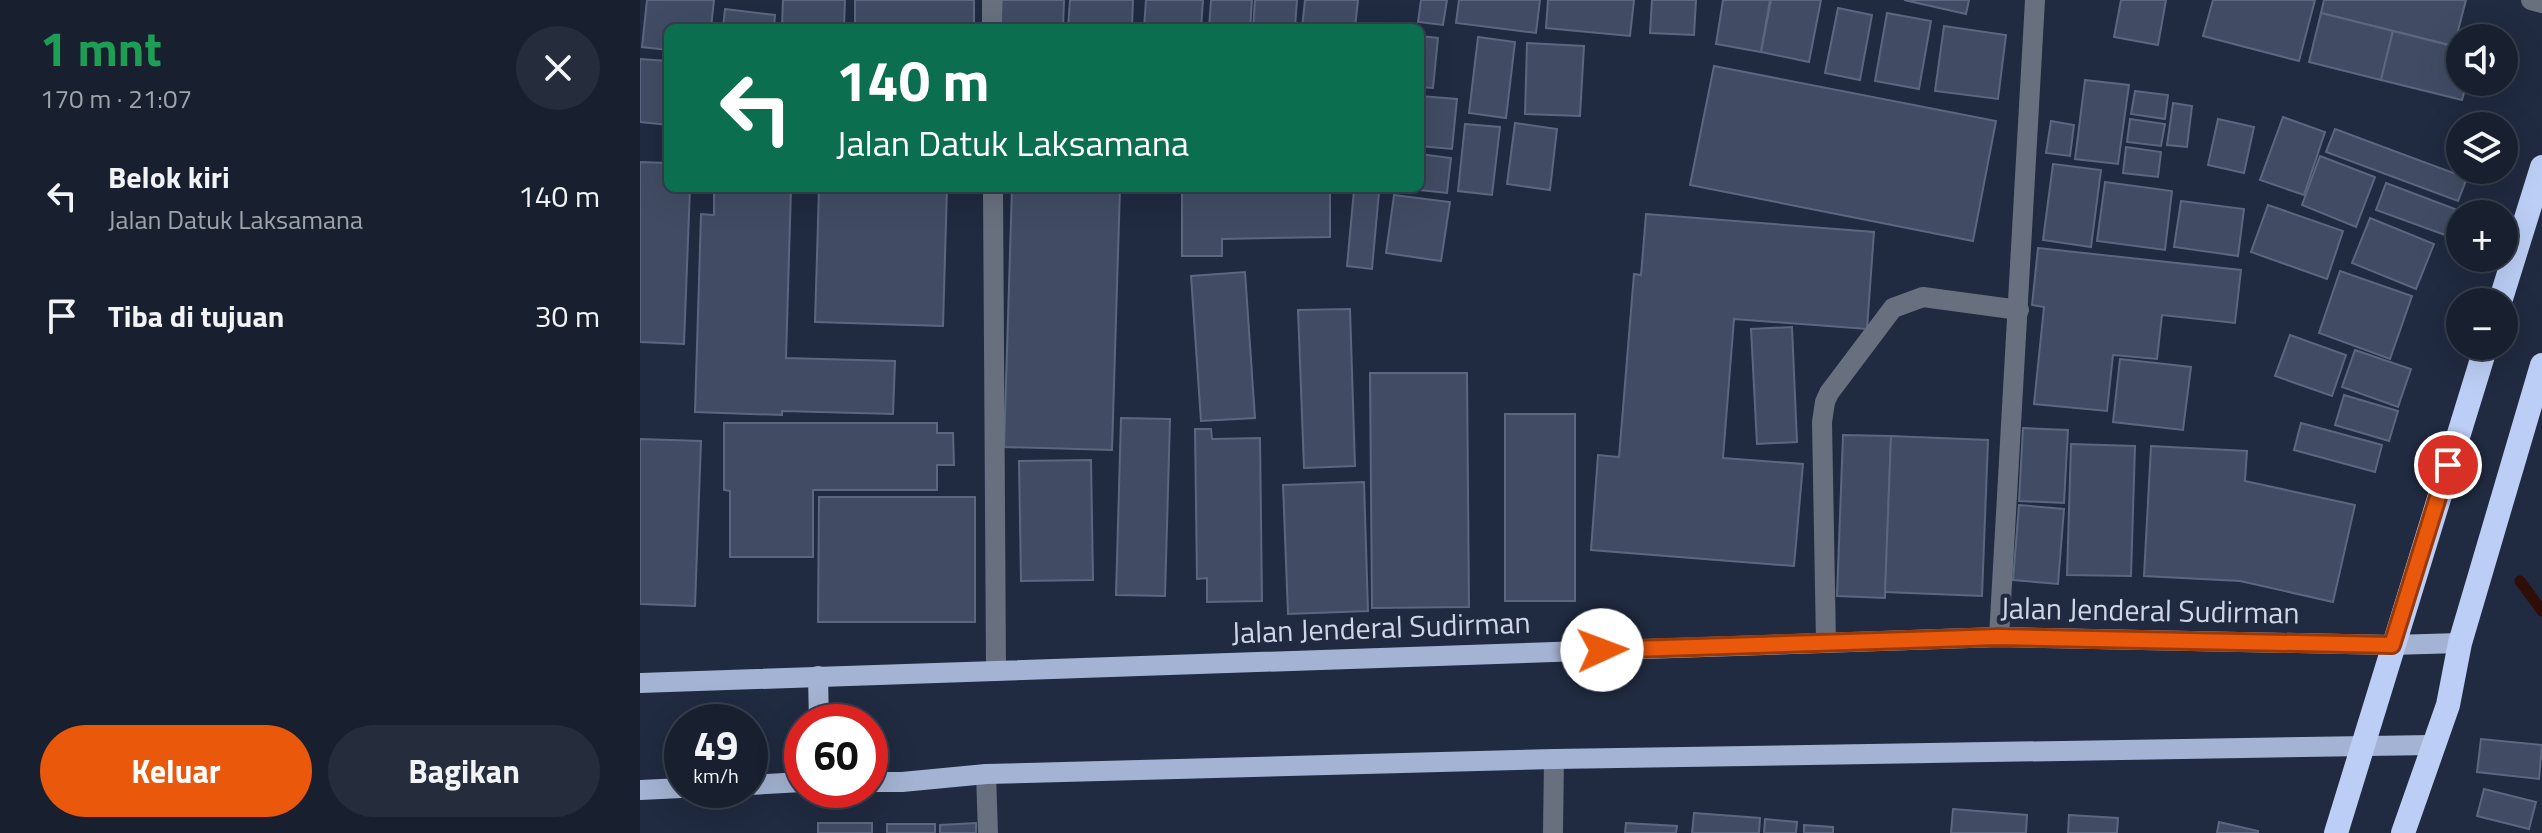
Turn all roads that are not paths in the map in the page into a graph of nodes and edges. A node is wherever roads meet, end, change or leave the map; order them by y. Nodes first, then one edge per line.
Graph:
1 (992, 0) edge
2 (2035, 0) edge
3 (2531, 0) edge
4 (2542, 3) edge
5 (992, 24) edge
6 (2542, 167) edge
7 (993, 192) edge
8 (2504, 288) edge
9 (2019, 310) junction
10 (2482, 360) edge
11 (2542, 365) edge
12 (1999, 637) junction
13 (1826, 643) junction
14 (2460, 643) junction
15 (2392, 645) junction
16 (996, 669) junction
17 (818, 676) junction
18 (640, 683) edge
19 (819, 704) edge
20 (2365, 745) junction
21 (2432, 745) junction
22 (1554, 759) junction
23 (986, 774) junction
24 (888, 782) edge
25 (664, 789) edge
26 (640, 790) edge
27 (988, 833) edge
28 (1553, 833) edge
29 (2336, 833) edge
30 (2403, 833) edge

1 - 5 street
2 - 9 street
3 - 4 street
6 - 8 highway
7 - 16 street
9 - 12 street
9 - 13 street
10 - 15 highway
11 - 14 highway
12 - 13 main road, Jalan Jenderal Sudirman
12 - 15 main road, Jalan Jenderal Sudirman
13 - 16 main road, Jalan Jenderal Sudirman
14 - 15 main road, Jalan Jenderal Sudirman
14 - 21 highway
15 - 20 highway
16 - 17 main road, Jalan Jenderal Sudirman
17 - 18 main road, Jalan Jenderal Sudirman
17 - 19 main road
20 - 21 main road
20 - 22 main road
20 - 29 highway
21 - 30 highway
22 - 23 main road
22 - 28 street
23 - 24 main road
23 - 27 street
25 - 26 main road

